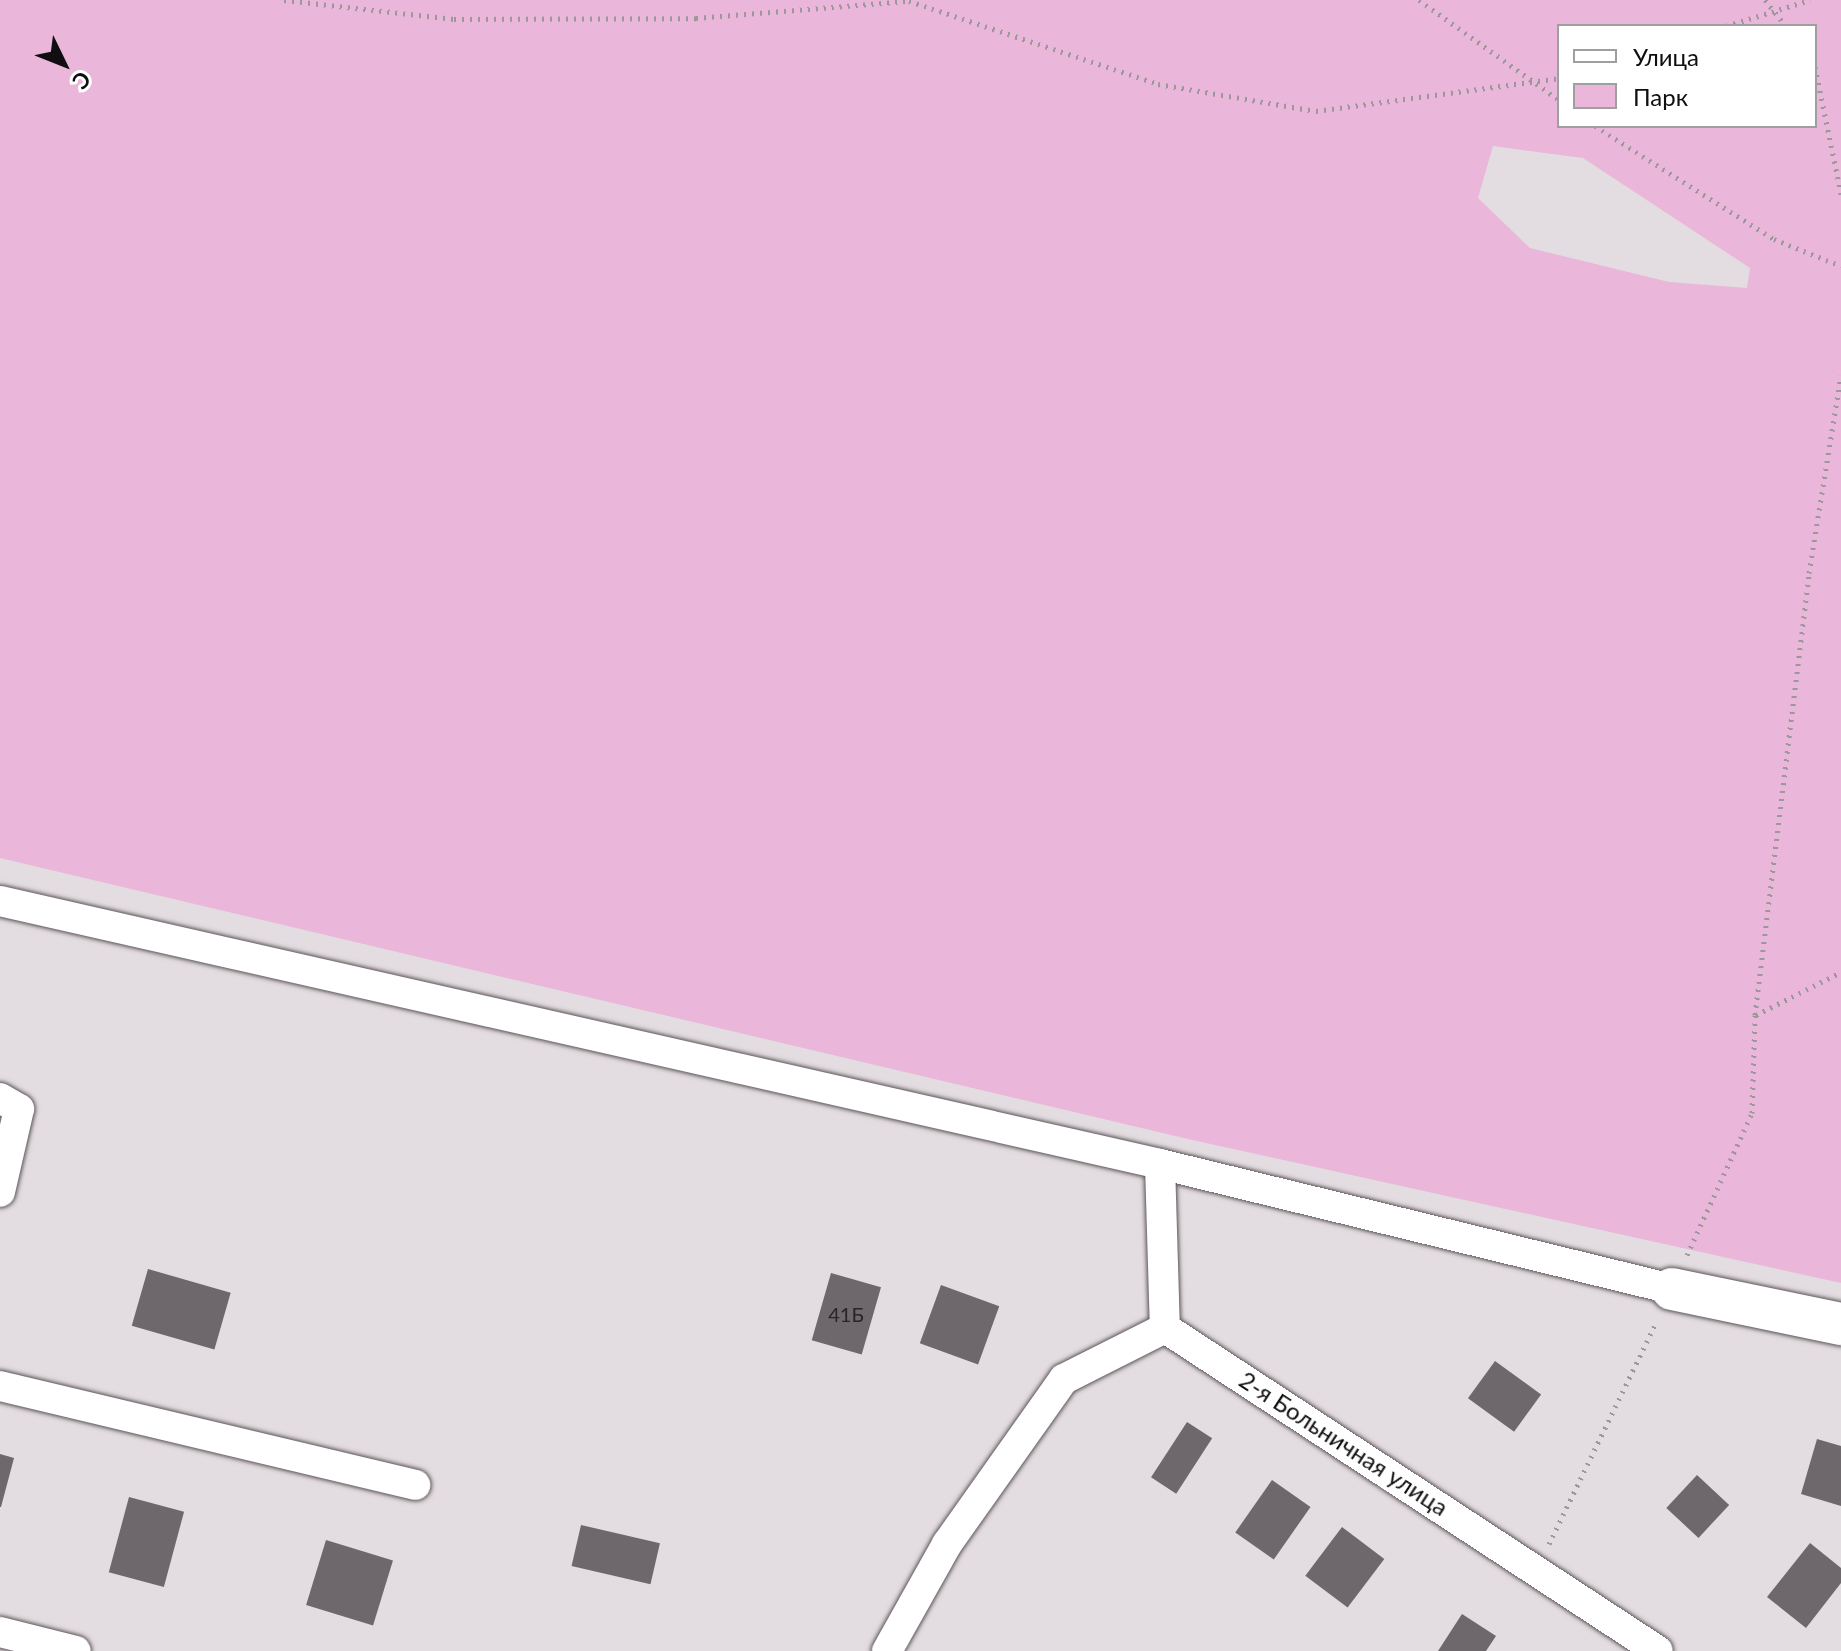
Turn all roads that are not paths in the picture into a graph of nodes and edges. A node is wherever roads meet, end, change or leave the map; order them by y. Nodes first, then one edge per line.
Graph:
1 (0, 901) edge
2 (0, 1098) edge
3 (1160, 1164) junction
4 (0, 1192) edge
5 (1672, 1289) joint
6 (1841, 1324) edge
7 (1165, 1328) junction
8 (0, 1386) edge
9 (415, 1485) dead end
10 (0, 1632) edge
11 (76, 1651) edge
12 (887, 1651) edge
13 (1658, 1651) edge

1 - 3 street
2 - 4 street
3 - 5 street
3 - 7 street
5 - 6 street
7 - 12 street
7 - 13 street, 2-я Больничная улица
8 - 9 street
10 - 11 street

